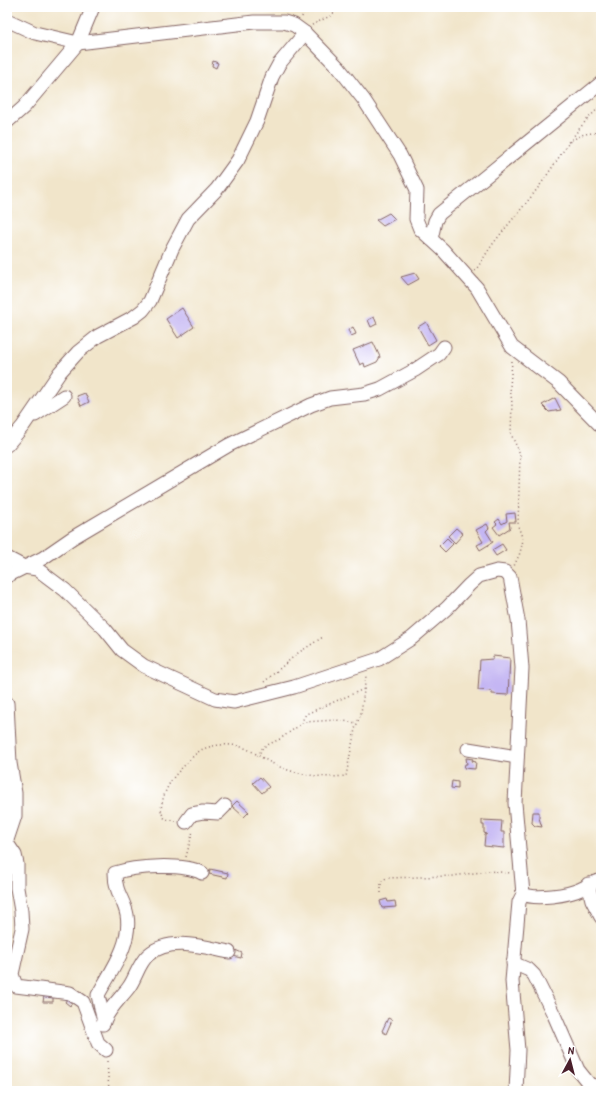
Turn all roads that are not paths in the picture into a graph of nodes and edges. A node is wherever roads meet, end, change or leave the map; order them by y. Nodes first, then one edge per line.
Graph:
1 (93, 7) edge
2 (7, 20) edge
3 (302, 31) junction
4 (78, 43) junction
5 (601, 83) edge
6 (7, 122) edge
7 (431, 239) junction
8 (444, 347) dead end
9 (64, 396) dead end
10 (23, 426) junction
11 (601, 426) edge
12 (7, 445) edge
13 (7, 558) edge
14 (24, 568) junction
15 (7, 576) edge
16 (7, 703) edge
17 (468, 749) dead end
18 (517, 757) junction
19 (226, 806) dead end
20 (186, 822) road end
21 (7, 840) edge
22 (7, 843) edge
23 (202, 872) dead end
24 (601, 880) edge
25 (588, 884) junction
26 (523, 894) junction
27 (601, 917) edge
28 (229, 952) dead end
29 (513, 963) junction
30 (104, 1022) junction
31 (601, 1087) edge
32 (516, 1091) edge

1 - 4 street
2 - 4 street
3 - 4 street
3 - 7 street
3 - 10 street
4 - 6 street
5 - 7 street
7 - 11 street
8 - 14 street
9 - 10 street
10 - 12 street
13 - 14 street
14 - 15 street
14 - 18 street
16 - 21 street
17 - 18 street
18 - 26 street
19 - 20 street
22 - 30 street
23 - 30 street
24 - 25 street
25 - 26 street
25 - 27 street
26 - 29 street
28 - 30 street
29 - 31 street
29 - 32 street

